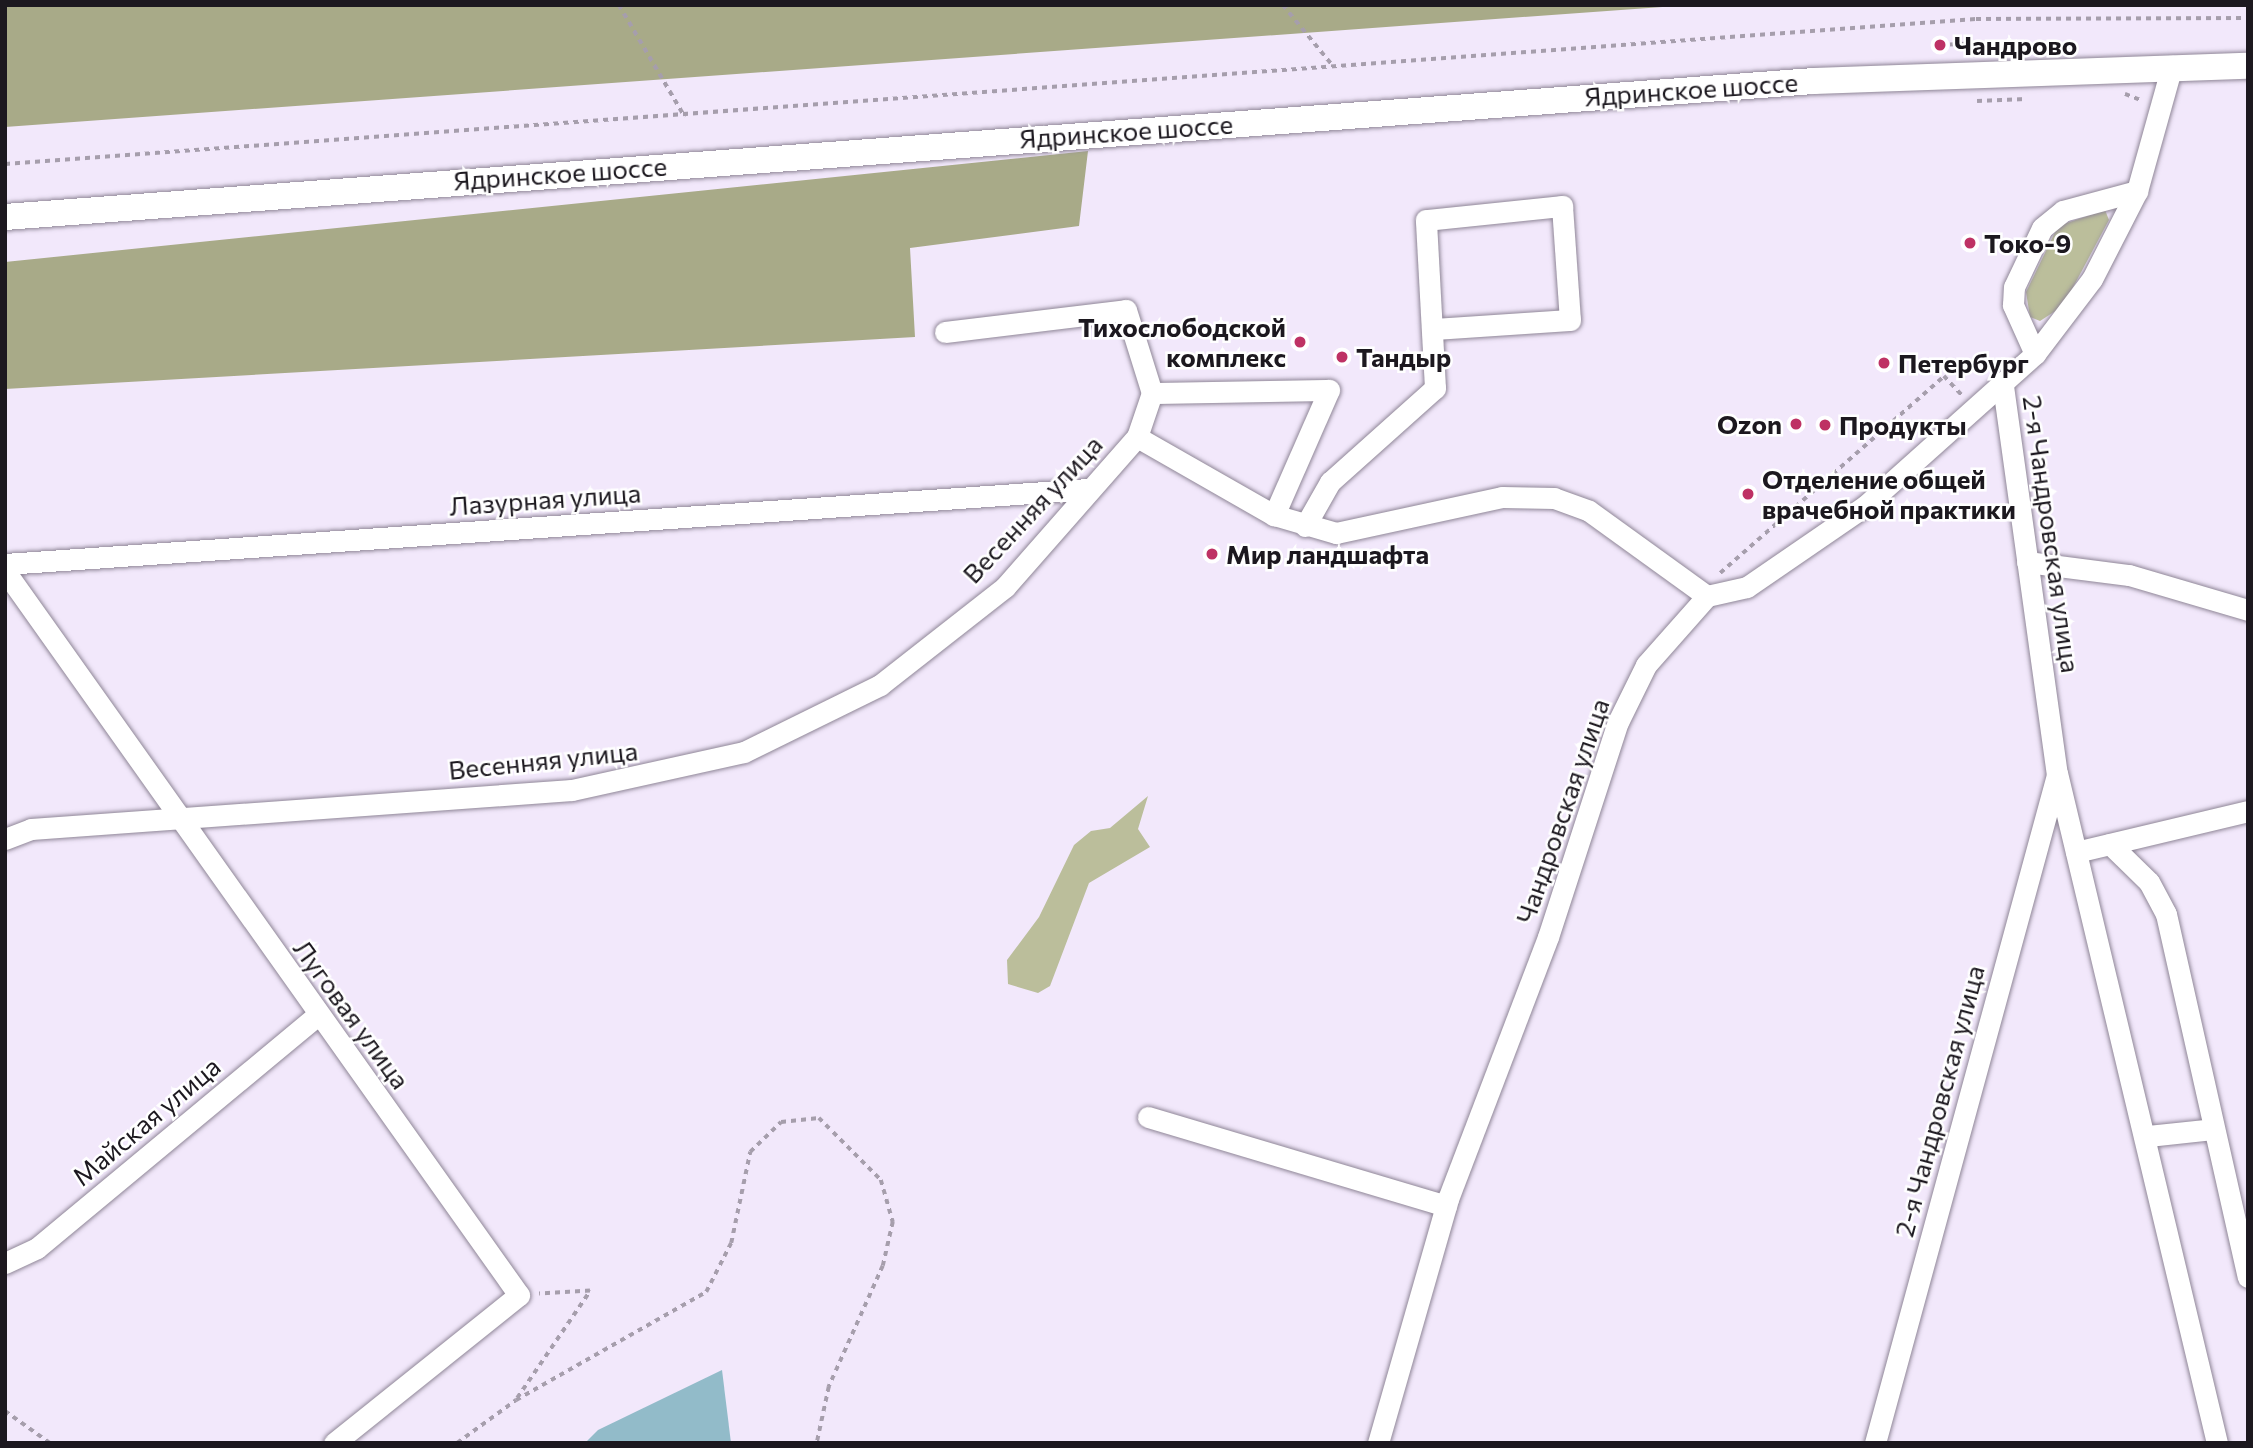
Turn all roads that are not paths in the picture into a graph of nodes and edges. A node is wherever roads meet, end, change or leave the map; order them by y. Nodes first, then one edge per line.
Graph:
1 (2172, 66) junction
2 (2248, 66) edge
3 (2137, 191) junction
4 (5, 217) edge
5 (1433, 329) junction
6 (945, 332) dead end
7 (2035, 354) junction
8 (2003, 386) junction
9 (1152, 393) junction
10 (1137, 437) junction
11 (1089, 489) junction
12 (1274, 515) junction
13 (1305, 526) junction
14 (2026, 562) junction
15 (5, 564) edge
16 (5, 571) edge
17 (1707, 596) junction
18 (2248, 610) edge
19 (2057, 773) junction
20 (2248, 811) edge
21 (175, 817) junction
22 (5, 839) edge
23 (2109, 844) junction
24 (2076, 852) junction
25 (318, 1015) junction
26 (1148, 1117) dead end
27 (2213, 1129) junction
28 (2148, 1136) junction
29 (1446, 1206) junction
30 (5, 1263) edge
31 (2248, 1277) edge
32 (334, 1443) edge
33 (1378, 1443) edge
34 (1875, 1443) edge
35 (2217, 1443) edge

1 - 2 main road, Ядринское шоссе
1 - 3 street
1 - 4 main road, Ядринское шоссе
3 - 7 street
3 - 7 street
5 - 5 street
5 - 13 street
6 - 9 street
7 - 8 street
8 - 14 street, 2-я Чандровская улица
8 - 17 street
9 - 10 street
9 - 12 street
10 - 11 street, Весенняя улица
10 - 12 street
11 - 15 street, Лазурная улица
11 - 21 street, Весенняя улица
12 - 13 street
13 - 17 street
14 - 18 street
14 - 19 street, 2-я Чандровская улица
16 - 21 street, Луговая улица
17 - 29 street, Чандровская улица
19 - 24 street, 2-я Чандровская улица
19 - 34 street, 2-я Чандровская улица
20 - 23 street
21 - 22 street, Весенняя улица
21 - 25 street, Луговая улица
23 - 24 street
23 - 27 street
24 - 28 street, 2-я Чандровская улица
25 - 30 street, Майская улица
25 - 32 street, Луговая улица
26 - 29 street
27 - 28 street
27 - 31 street
28 - 35 street, 2-я Чандровская улица
29 - 33 street, Чандровская улица

